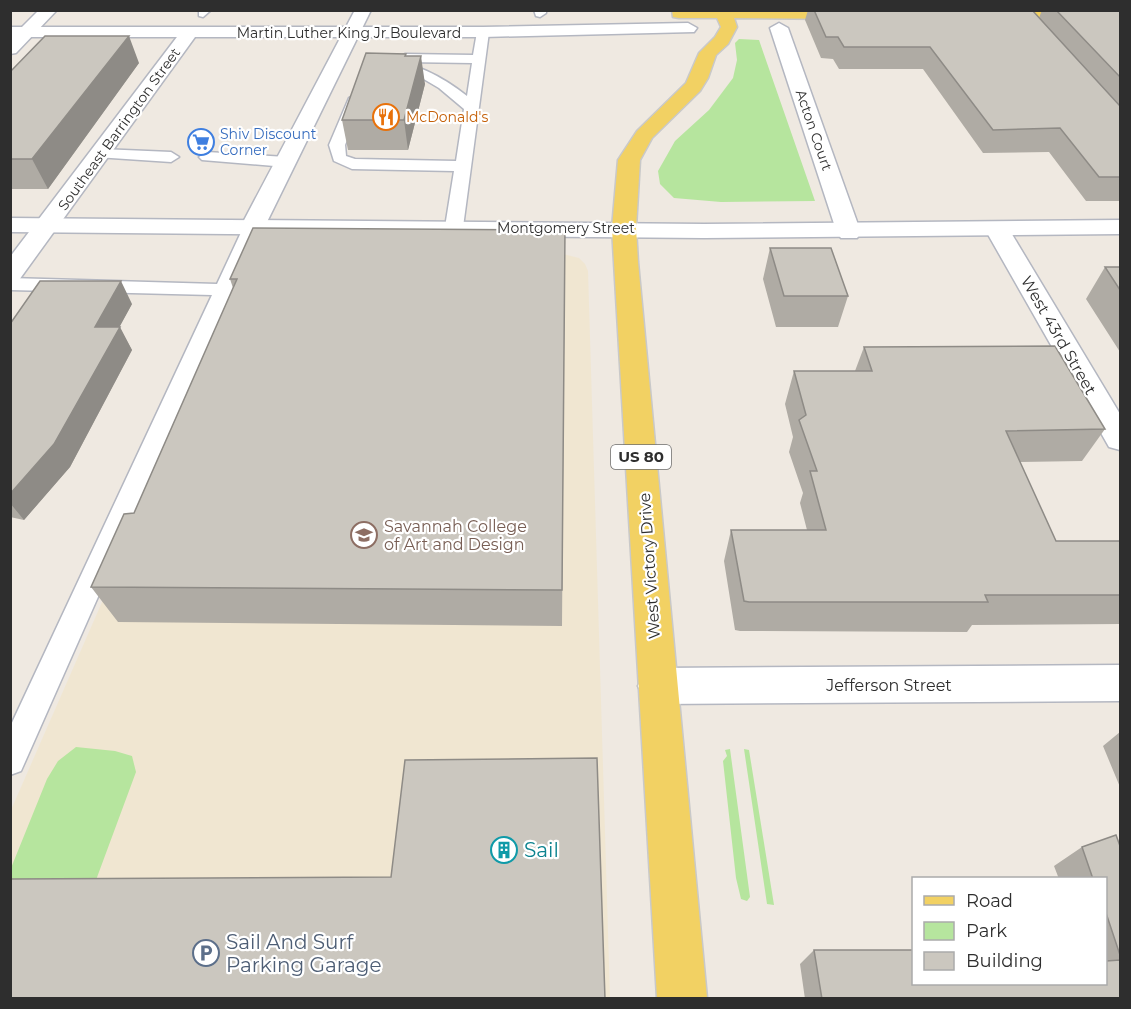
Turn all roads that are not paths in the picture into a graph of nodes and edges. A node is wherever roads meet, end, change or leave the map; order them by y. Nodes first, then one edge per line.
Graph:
1 (20, 11) edge
2 (49, 11) edge
3 (61, 11) edge
4 (200, 12) edge
5 (362, 12) edge
6 (544, 12) edge
7 (1017, 12) edge
8 (226, 13) dead end
9 (520, 13) dead end
10 (586, 13) dead end
11 (339, 14) dead end
12 (385, 14) dead end
13 (974, 14) edge
14 (1120, 14) edge
15 (682, 17) edge
16 (724, 17) edge
17 (862, 17) edge
18 (779, 28) junction
19 (987, 30) edge
20 (1033, 30) junction
21 (1120, 30) edge
22 (19, 32) edge
23 (483, 32) junction
24 (189, 33) junction
25 (352, 33) junction
26 (10, 49) edge
27 (708, 53) junction
28 (479, 59) junction
29 (363, 80) edge
30 (472, 108) junction
31 (101, 154) junction
32 (171, 157) dead end
33 (207, 157) dead end
34 (286, 162) junction
35 (464, 166) junction
36 (10, 225) edge
37 (49, 225) junction
38 (253, 226) junction
39 (454, 227) junction
40 (624, 228) junction
41 (1120, 228) edge
42 (998, 231) junction
43 (849, 233) junction
44 (10, 275) edge
45 (10, 284) edge
46 (224, 290) junction
47 (1120, 439) edge
48 (1120, 683) edge
49 (658, 686) junction
50 (10, 761) edge
51 (682, 999) edge

1 - 2 street
2 - 3 street
2 - 22 street
4 - 8 street, Martin Luther King Jr Boulevard
5 - 11 street, Martin Luther King Jr Boulevard
5 - 12 street, Martin Luther King Jr Boulevard
5 - 25 street
6 - 9 street
7 - 13 main road
7 - 14 main road
7 - 20 street
10 - 15 street
15 - 16 main road
15 - 23 street, Martin Luther King Jr Boulevard
15 - 27 main road
16 - 17 main road
16 - 18 main road
16 - 27 main road, West Victory Drive / US 80
17 - 18 main road
18 - 43 street, Acton Court
19 - 20 main road
20 - 21 main road
22 - 24 street, Martin Luther King Jr Boulevard
22 - 26 street
23 - 25 street, Martin Luther King Jr Boulevard
23 - 28 lane
24 - 25 street, Martin Luther King Jr Boulevard
24 - 31 street, Southeast Barrington Street
25 - 34 street
27 - 40 main road, West Victory Drive / US 80
28 - 30 lane
28 - 30 lane
29 - 35 lane
30 - 35 lane
31 - 32 lane
31 - 37 street, Southeast Barrington Street
33 - 34 lane
34 - 38 street
35 - 39 lane
36 - 37 street, Montgomery Street
37 - 38 street, Montgomery Street
37 - 44 street, Southeast Barrington Street
38 - 39 street, Montgomery Street
38 - 46 lane
39 - 40 street, Montgomery Street
40 - 43 street, Montgomery Street
40 - 49 main road, West Victory Drive / US 80
41 - 42 street, Montgomery Street
42 - 43 street, Montgomery Street
42 - 47 street, West 43rd Street
45 - 46 lane
46 - 50 lane
48 - 49 street, Jefferson Street
49 - 51 main road, West Victory Drive / US 80

